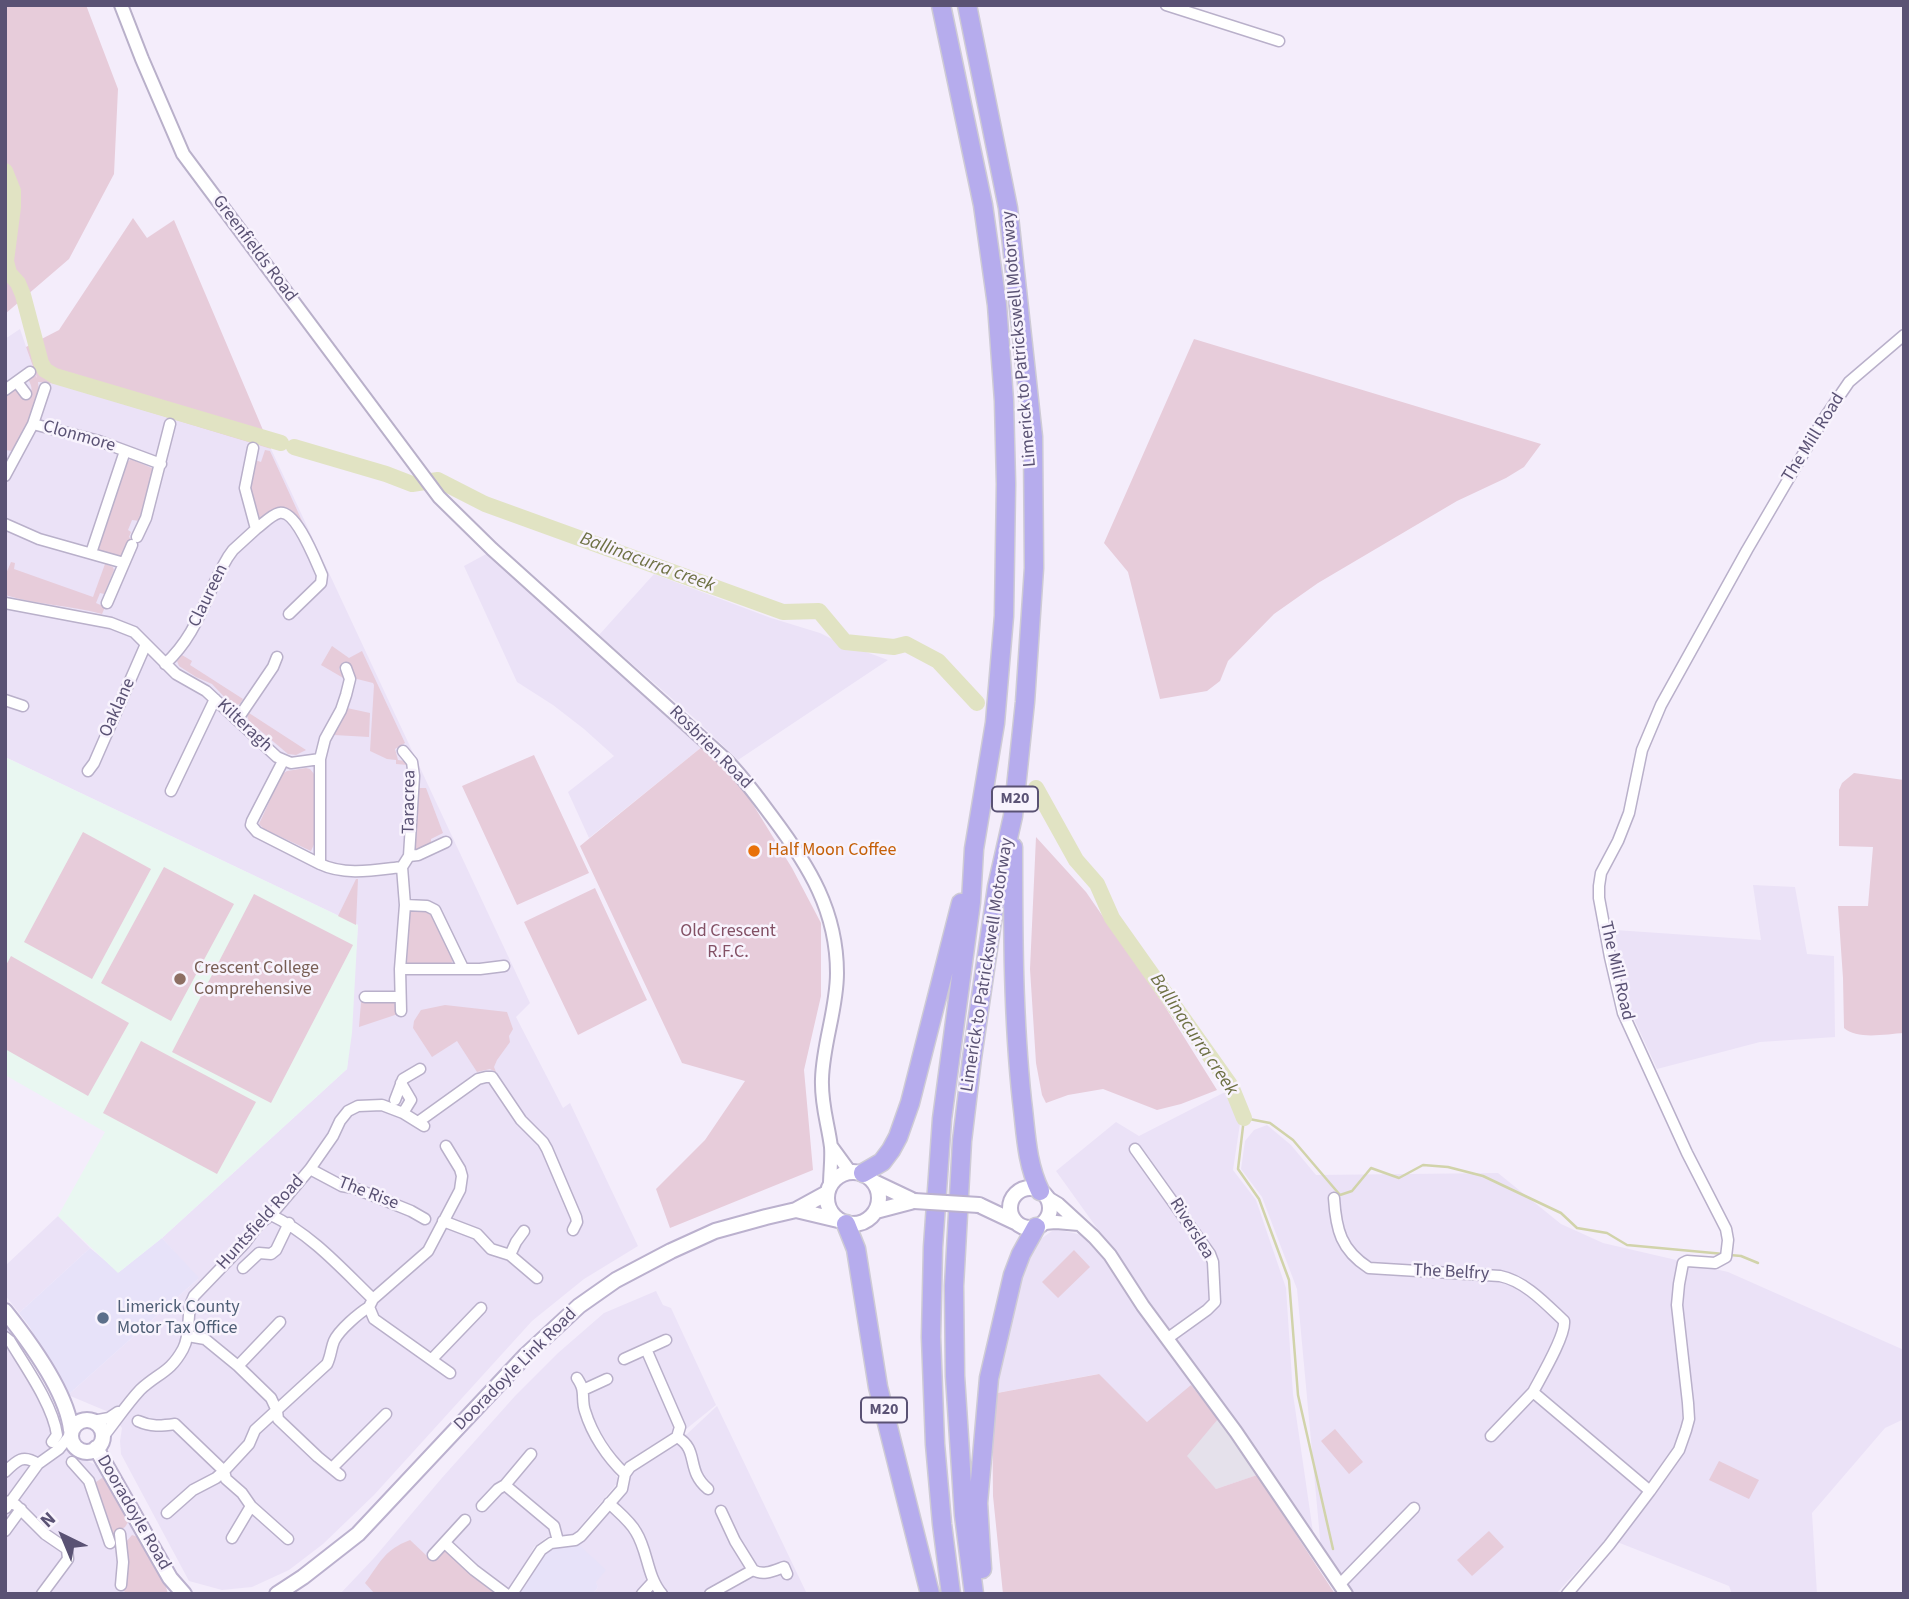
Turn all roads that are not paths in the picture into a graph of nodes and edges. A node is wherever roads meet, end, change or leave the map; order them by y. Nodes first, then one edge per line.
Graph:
1 (121, 5) edge
2 (941, 5) edge
3 (967, 5) edge
4 (1166, 5) edge
5 (1279, 41) dead end
6 (1904, 335) edge
7 (30, 372) dead end
8 (17, 382) junction
9 (46, 388) dead end
10 (5, 390) edge
11 (26, 394) dead end
12 (33, 424) junction
13 (170, 424) dead end
14 (253, 447) dead end
15 (125, 451) junction
16 (9, 458) edge
17 (161, 464) junction
18 (421, 473) joint
19 (5, 476) edge
20 (5, 524) edge
21 (256, 529) junction
22 (91, 553) junction
23 (124, 563) junction
24 (5, 603) edge
25 (107, 603) dead end
26 (289, 614) dead end
27 (146, 644) junction
28 (277, 657) dead end
29 (164, 664) junction
30 (346, 668) dead end
31 (215, 699) junction
32 (5, 700) edge
33 (23, 706) dead end
34 (237, 720) junction
35 (403, 751) dead end
36 (320, 759) junction
37 (283, 761) junction
38 (88, 771) dead end
39 (171, 791) dead end
40 (1013, 816) junction
41 (446, 842) dead end
42 (974, 849) junction
43 (409, 856) junction
44 (320, 864) junction
45 (402, 867) junction
46 (405, 905) junction
47 (504, 966) dead end
48 (463, 968) junction
49 (400, 969) junction
50 (365, 996) dead end
51 (400, 997) junction
52 (401, 1011) dead end
53 (420, 1069) dead end
54 (401, 1083) junction
55 (395, 1100) dead end
56 (403, 1113) junction
57 (446, 1146) dead end
58 (831, 1146) junction
59 (1135, 1149) dead end
60 (310, 1169) junction
61 (863, 1176) junction
62 (828, 1189) junction
63 (1044, 1195) junction
64 (1014, 1197) junction
65 (1334, 1198) dead end
66 (914, 1201) junction
67 (979, 1205) junction
68 (796, 1210) junction
69 (876, 1211) junction
70 (271, 1214) junction
71 (425, 1219) dead end
72 (443, 1221) junction
73 (842, 1222) junction
74 (1015, 1222) junction
75 (289, 1223) junction
76 (1079, 1224) junction
77 (1040, 1225) junction
78 (573, 1230) dead end
79 (524, 1231) dead end
80 (510, 1255) junction
81 (243, 1268) dead end
82 (537, 1278) dead end
83 (371, 1303) junction
84 (481, 1308) dead end
85 (5, 1311) edge
86 (280, 1322) dead end
87 (188, 1336) junction
88 (5, 1337) edge
89 (1168, 1338) junction
90 (666, 1340) dead end
91 (646, 1349) junction
92 (432, 1359) junction
93 (624, 1359) dead end
94 (238, 1366) junction
95 (450, 1373) dead end
96 (577, 1378) dead end
97 (607, 1379) dead end
98 (583, 1390) junction
99 (1533, 1392) junction
100 (67, 1408) junction
101 (122, 1410) junction
102 (277, 1411) junction
103 (386, 1414) dead end
104 (52, 1418) junction
105 (90, 1420) junction
106 (138, 1421) dead end
107 (1492, 1436) dead end
108 (72, 1437) junction
109 (677, 1437) junction
110 (100, 1443) junction
111 (55, 1445) junction
112 (531, 1454) dead end
113 (72, 1462) dead end
114 (38, 1464) junction
115 (224, 1471) junction
116 (5, 1472) edge
117 (98, 1474) junction
118 (625, 1474) junction
119 (505, 1485) junction
120 (708, 1489) dead end
121 (1650, 1491) junction
122 (609, 1503) junction
123 (6, 1504) edge
124 (251, 1506) junction
125 (482, 1506) dead end
126 (1414, 1508) dead end
127 (21, 1509) junction
128 (721, 1511) dead end
129 (167, 1513) dead end
130 (465, 1520) dead end
131 (140, 1524) junction
132 (5, 1531) edge
133 (120, 1534) junction
134 (232, 1538) dead end
135 (288, 1539) dead end
136 (558, 1541) junction
137 (445, 1543) junction
138 (433, 1555) dead end
139 (753, 1570) junction
140 (787, 1574) dead end
141 (170, 1578) junction
142 (653, 1582) junction
143 (121, 1586) dead end
144 (1343, 1589) edge
145 (42, 1594) edge
146 (173, 1594) edge
147 (184, 1594) edge
148 (277, 1594) edge
149 (506, 1594) edge
150 (512, 1594) edge
151 (642, 1594) edge
152 (662, 1594) edge
153 (710, 1594) edge
154 (930, 1594) edge
155 (951, 1594) edge
156 (974, 1594) edge
157 (985, 1594) edge
158 (1567, 1594) edge

1 - 18 street, Greenfields Road
2 - 42 highway, Limerick to Patrickswell Motorway / M20
3 - 40 highway, Limerick to Patrickswell Motorway / M20
4 - 5 street
6 - 121 street, The Mill Road
7 - 8 street
8 - 10 street
8 - 11 street
9 - 12 street
12 - 15 street, Clonmore
12 - 16 street
13 - 17 street
14 - 21 street
15 - 17 street, Clonmore
15 - 22 street, Clonmore
16 - 19 street
17 - 23 street
18 - 58 street, Rosbrien Road
20 - 22 street
21 - 26 street
21 - 29 street, Claureen
22 - 23 street
23 - 25 street
24 - 27 street, Kilteragh
27 - 29 street, Kilteragh
27 - 38 street, Oaklane
28 - 34 street
29 - 31 street, Kilteragh
30 - 36 street
31 - 34 street, Kilteragh
31 - 39 street
32 - 33 street
34 - 37 street, Kilteragh
35 - 43 street, Taracrea
36 - 37 street, Kilteragh
36 - 44 street
37 - 44 street
40 - 63 highway, M20
40 - 156 highway, Limerick to Patrickswell Motorway / M20
41 - 43 street, Taracrea
42 - 61 highway, M20
42 - 155 highway, Limerick to Patrickswell Motorway / M20
43 - 45 street, Taracrea
44 - 45 street
45 - 46 street
46 - 48 street
46 - 49 street
47 - 48 street
48 - 49 street
49 - 51 street
50 - 51 street
51 - 52 street
53 - 54 street
54 - 55 street
54 - 56 street
56 - 60 street, Huntsfield Road
56 - 78 street, Huntsfield Road
57 - 72 street
58 - 61 street, Rosbrien Road
58 - 62 street, Rosbrien Road
59 - 89 street, Riverslea
60 - 70 street, Huntsfield Road
60 - 71 street, The Rise
61 - 62 main road
61 - 66 main road
61 - 69 main road
62 - 68 main road, Dooradoyle Link Road
62 - 73 main road
63 - 64 main road
63 - 76 street
63 - 77 main road
64 - 67 main road
64 - 74 main road
65 - 99 street, The Belfry
66 - 67 main road, bridge
66 - 69 main road
67 - 74 main road
68 - 73 main road, Dooradoyle Link Road
68 - 148 main road, Dooradoyle Link Road
69 - 73 main road
70 - 75 street
70 - 87 street, Huntsfield Road
72 - 80 street
72 - 83 street
73 - 154 highway, M20
74 - 77 main road
75 - 81 street
75 - 83 street
76 - 77 street
76 - 89 street
77 - 157 highway
79 - 80 street
80 - 82 street
83 - 92 street
83 - 102 street
84 - 92 street
85 - 100 main road
86 - 94 street
87 - 94 street
87 - 101 street, Huntsfield Road
88 - 104 street
89 - 144 street
90 - 91 street
91 - 93 street
91 - 109 street
92 - 95 street
94 - 102 street
96 - 98 street
97 - 98 street
98 - 118 street
99 - 107 street, The Belfry
99 - 121 street
100 - 104 street
100 - 105 main road
100 - 108 main road
101 - 105 street, Huntsfield Road
101 - 110 street, Huntsfield Road
102 - 103 street
102 - 115 street
104 - 111 street
105 - 108 main road
105 - 110 main road
106 - 115 street
108 - 110 main road
108 - 111 street
109 - 118 street
109 - 120 street
110 - 117 main road, Dooradoyle Road
111 - 114 street
112 - 119 street
113 - 117 street
114 - 116 street
114 - 123 street
115 - 124 street
115 - 129 street
117 - 131 main road, Dooradoyle Road
117 - 133 street
118 - 122 street
119 - 125 street
119 - 136 street
121 - 158 street, The Mill Road
122 - 136 street
122 - 142 street
123 - 127 street
124 - 134 street
124 - 135 street
126 - 144 street
127 - 132 street
127 - 145 street
128 - 139 street
130 - 137 street
131 - 133 street
131 - 141 main road, Dooradoyle Road
133 - 143 street
136 - 150 street
137 - 138 street
137 - 149 street
139 - 140 street
139 - 153 street
141 - 146 main road, Dooradoyle Road
141 - 147 main road, Dooradoyle Road
142 - 151 street
142 - 152 street

